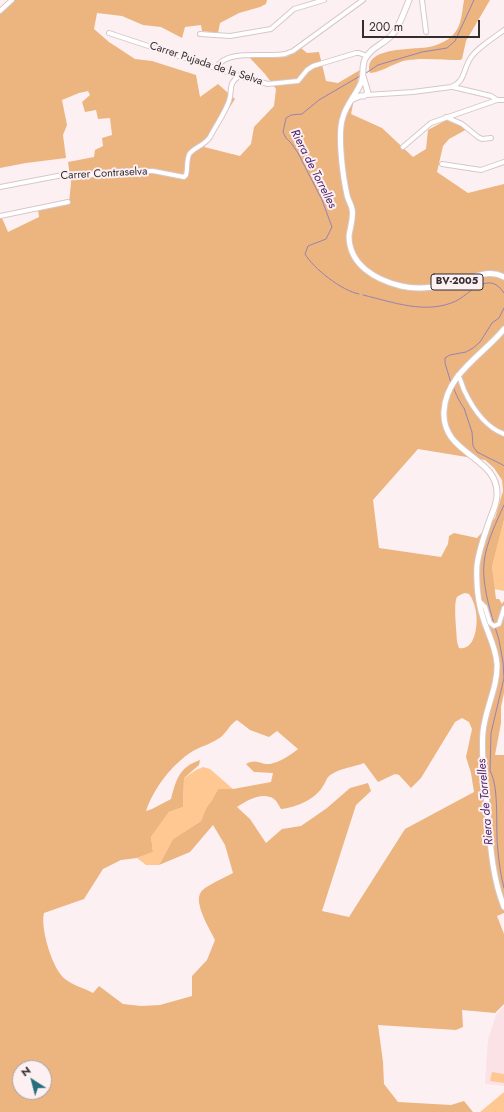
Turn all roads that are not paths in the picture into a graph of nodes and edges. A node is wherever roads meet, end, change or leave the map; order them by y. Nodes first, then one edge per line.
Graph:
1 (12, 0) edge
2 (324, 0) edge
3 (364, 0) edge
4 (409, 0) edge
5 (422, 0) edge
6 (0, 11) edge
7 (504, 30) edge
8 (426, 32) dead end
9 (109, 33) dead end
10 (200, 34) dead end
11 (367, 56) junction
12 (216, 68) junction
13 (363, 75) junction
14 (239, 76) junction
15 (451, 87) junction
16 (361, 92) junction
17 (497, 100) junction
18 (504, 100) edge
19 (446, 117) junction
20 (492, 138) dead end
21 (403, 147) dead end
22 (504, 162) edge
23 (442, 164) dead end
24 (0, 186) edge
25 (68, 202) dead end
26 (0, 216) edge
27 (504, 277) edge
28 (504, 329) edge
29 (458, 375) junction
30 (504, 434) edge
31 (479, 601) junction
32 (504, 608) edge
33 (504, 907) edge

1 - 6 street
2 - 10 street
3 - 12 street
4 - 11 main road
5 - 8 street
7 - 15 street
9 - 12 street, Carrer Pujada de la Selva
11 - 13 main road, BV-2005
11 - 14 street, Carrer Pujada de la Selva
12 - 14 street, Carrer Pujada de la Selva
13 - 16 main road, BV-2005
13 - 16 main road, BV-2005
14 - 24 street, Carrer Contraselva
15 - 16 street
15 - 17 street
16 - 27 main road, BV-2005
17 - 18 street
17 - 19 street
19 - 20 street
19 - 21 street
22 - 23 street
25 - 26 street
28 - 29 main road
29 - 30 street
29 - 31 main road
31 - 32 street
31 - 33 main road

